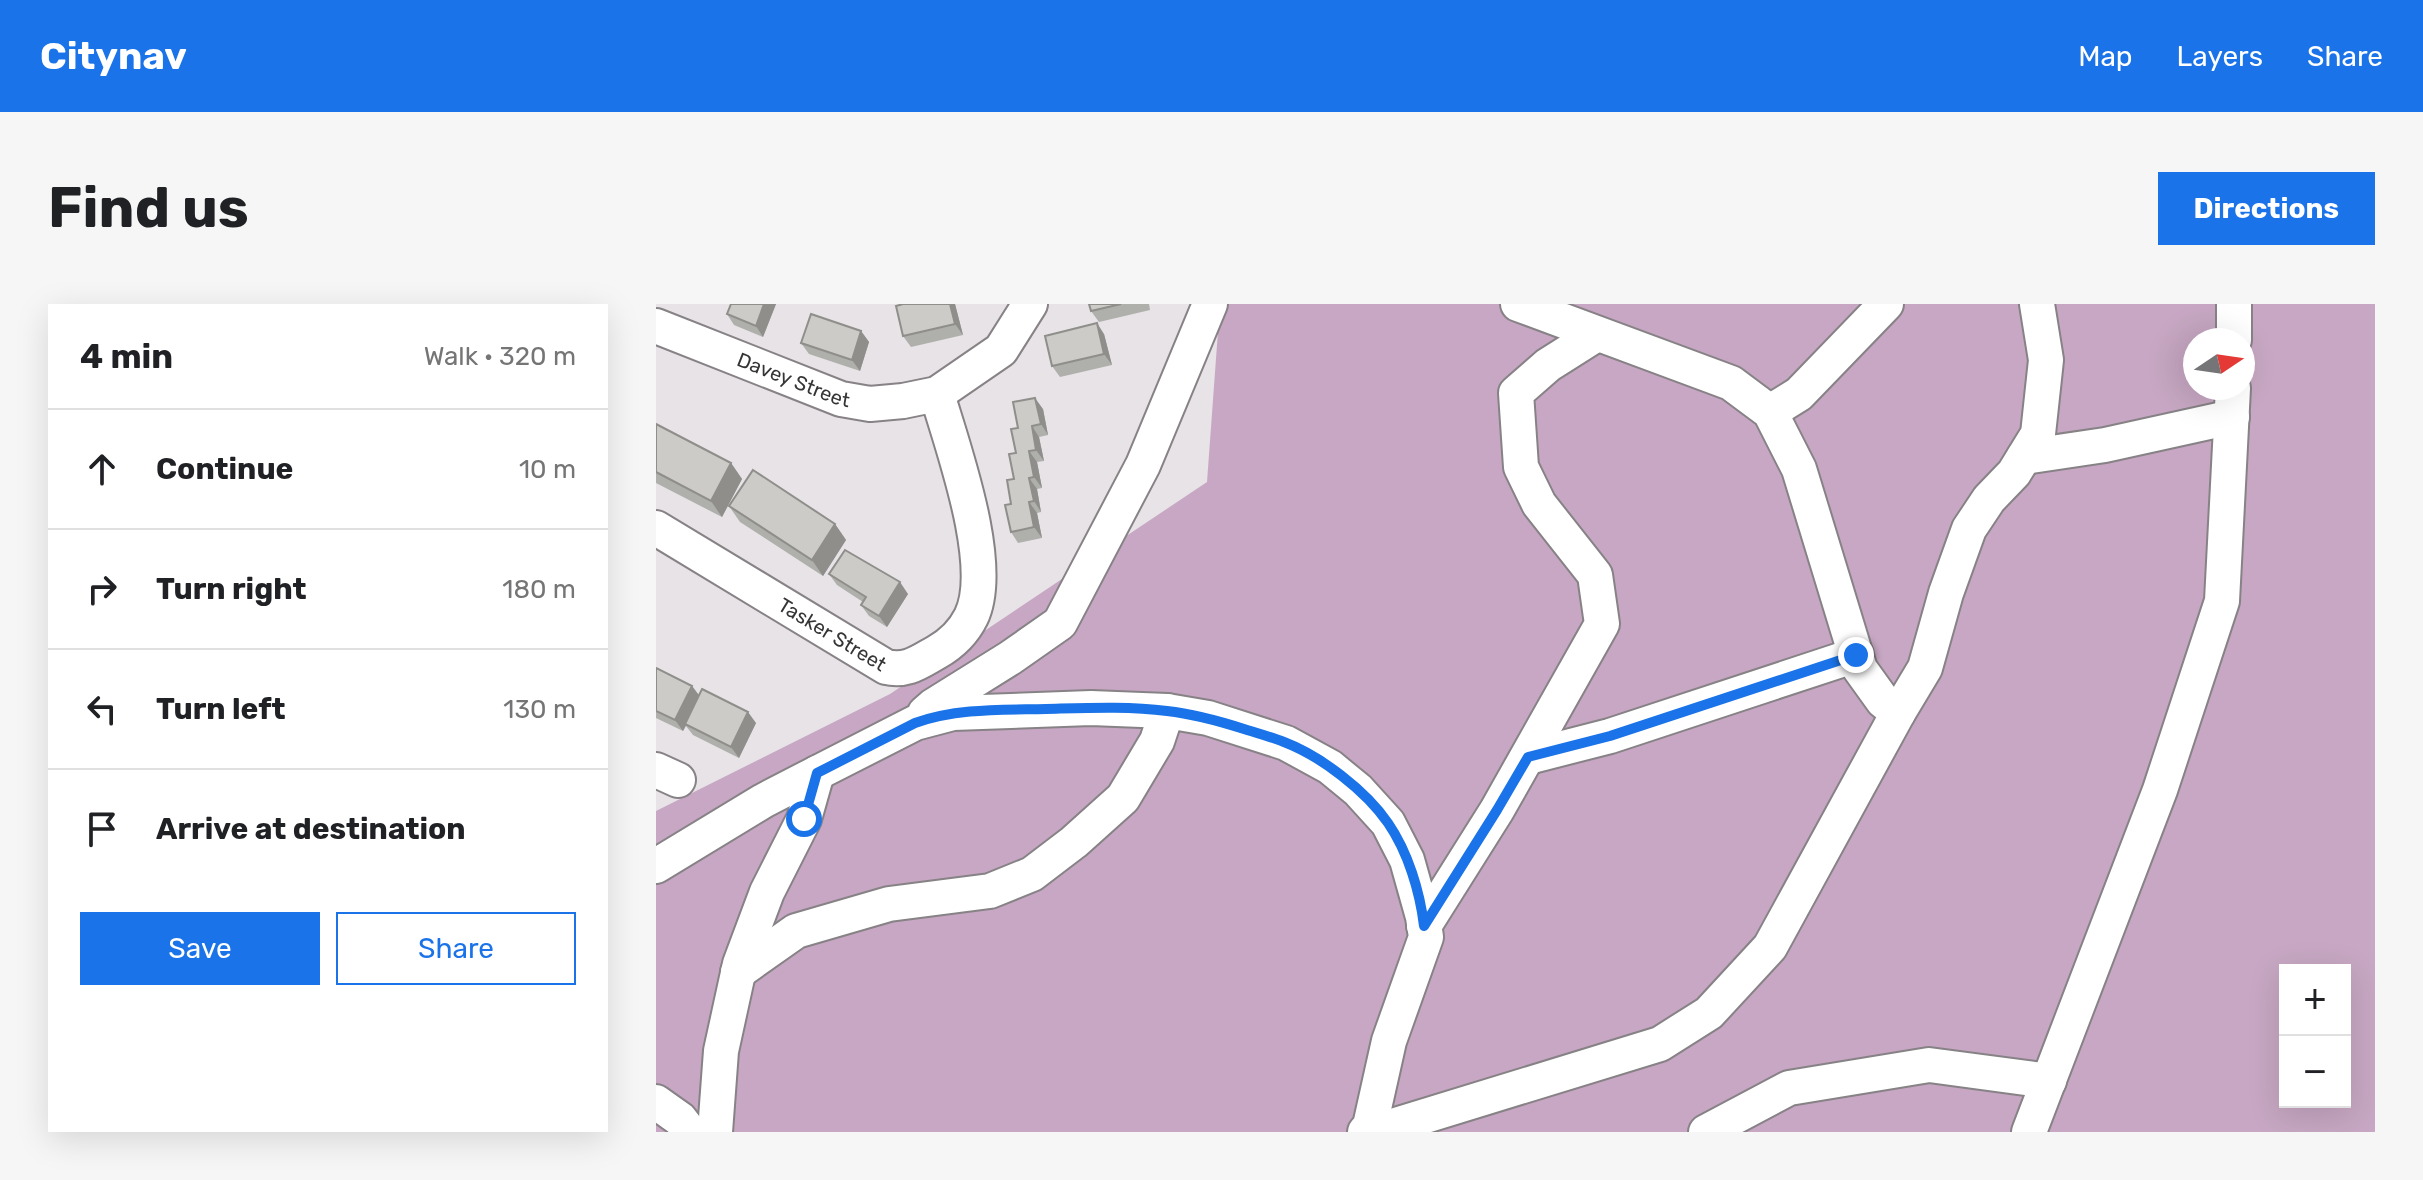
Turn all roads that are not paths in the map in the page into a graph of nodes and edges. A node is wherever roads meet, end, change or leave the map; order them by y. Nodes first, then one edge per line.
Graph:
1 (1030, 304) edge
2 (1210, 304) edge
3 (1518, 304) edge
4 (1886, 304) edge
5 (2037, 304) edge
6 (2234, 304) edge
7 (656, 326) edge
8 (2234, 328) edge
9 (1597, 334) junction
10 (937, 394) junction
11 (2233, 402) edge
12 (1770, 412) junction
13 (2024, 457) junction
14 (656, 528) edge
15 (1856, 655) junction
16 (1167, 711) junction
17 (1898, 713) junction
18 (915, 723) junction
19 (1528, 757) junction
20 (817, 773) junction
21 (656, 866) edge
22 (1424, 926) junction
23 (738, 972) junction
24 (2049, 1081) junction
25 (656, 1102) edge
26 (690, 1132) edge
27 (715, 1132) edge
28 (1365, 1132) edge
29 (1373, 1132) edge
30 (1706, 1132) edge
31 (2029, 1132) edge

1 - 10 street
2 - 18 street
3 - 9 street
4 - 12 street
5 - 13 street
6 - 8 street
7 - 10 street, Davey Street
9 - 12 street
9 - 19 street
10 - 14 street, Tasker Street
11 - 13 street
11 - 24 street
12 - 15 street
13 - 17 street
15 - 17 street
15 - 19 street
16 - 18 street
16 - 22 street
16 - 23 street
17 - 29 street
18 - 20 street
19 - 22 street
20 - 21 street
20 - 23 street
22 - 28 street
23 - 27 street
24 - 30 street
24 - 31 street
25 - 26 street

